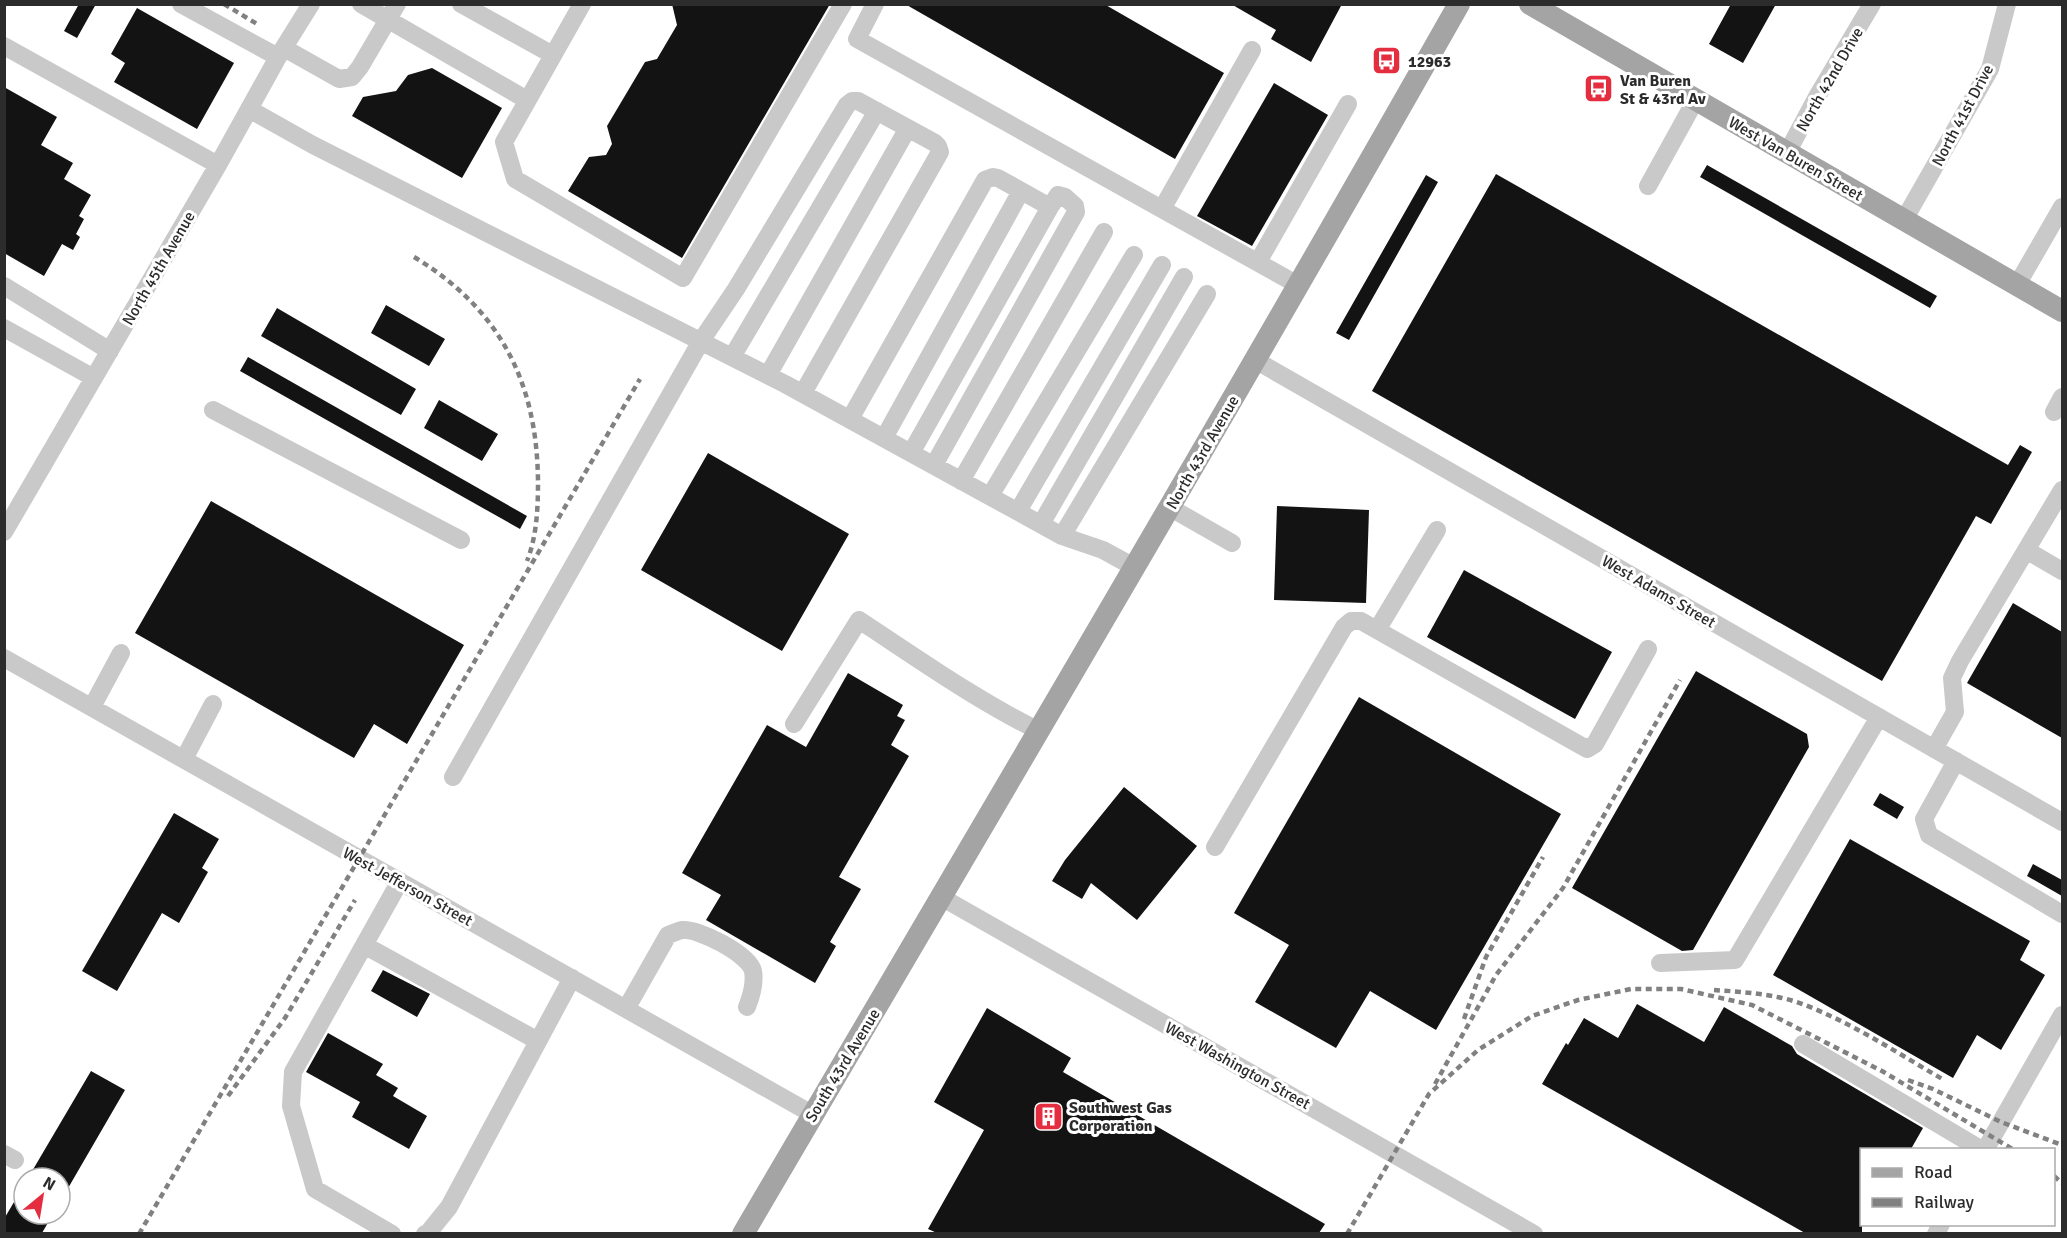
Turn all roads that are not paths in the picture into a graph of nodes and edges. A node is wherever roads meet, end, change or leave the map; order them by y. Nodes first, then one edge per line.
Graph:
1 (181, 4) edge
2 (311, 4) edge
3 (361, 4) edge
4 (461, 4) edge
5 (582, 4) edge
6 (843, 4) edge
7 (875, 4) edge
8 (1459, 4) edge
9 (1530, 4) edge
10 (1872, 4) edge
11 (2007, 4) edge
12 (392, 12) edge
13 (4, 46) edge
14 (1252, 50) dead end
15 (281, 52) junction
16 (553, 56) junction
17 (527, 100) junction
18 (1695, 101) junction
19 (1348, 104) dead end
20 (249, 109) junction
21 (877, 111) junction
22 (908, 128) junction
23 (1787, 153) junction
24 (218, 165) junction
25 (1648, 186) dead end
26 (1021, 191) junction
27 (1050, 207) junction
28 (2062, 207) edge
29 (1162, 209) junction
30 (1904, 220) junction
31 (1104, 232) dead end
32 (1134, 255) dead end
33 (1258, 262) junction
34 (1162, 265) dead end
35 (1184, 277) dead end
36 (1298, 285) junction
37 (2017, 285) junction
38 (4, 286) edge
39 (1206, 294) dead end
40 (2061, 307) edge
41 (4, 328) edge
42 (701, 341) junction
43 (110, 351) junction
44 (732, 357) junction
45 (1255, 360) junction
46 (768, 375) junction
47 (94, 378) junction
48 (803, 393) junction
49 (213, 410) dead end
50 (850, 419) junction
51 (884, 438) junction
52 (911, 453) junction
53 (934, 465) junction
54 (961, 481) junction
55 (2062, 490) edge
56 (990, 496) junction
57 (1169, 507) junction
58 (1018, 512) junction
59 (1041, 524) junction
60 (1437, 530) dead end
61 (4, 532) edge
62 (1062, 536) junction
63 (461, 540) dead end
64 (1232, 543) dead end
65 (2026, 550) junction
66 (1134, 567) junction
67 (2062, 571) edge
68 (1377, 630) junction
69 (1648, 649) dead end
70 (121, 653) dead end
71 (4, 658) edge
72 (213, 704) dead end
73 (92, 707) junction
74 (1879, 717) junction
75 (794, 724) dead end
76 (1039, 731) junction
77 (1934, 749) junction
78 (184, 759) junction
79 (1956, 761) junction
80 (453, 777) dead end
81 (2062, 822) edge
82 (1215, 847) dead end
83 (400, 881) junction
84 (942, 897) junction
85 (2062, 914) edge
86 (364, 945) junction
87 (1660, 963) dead end
88 (572, 978) junction
89 (747, 1007) dead end
90 (626, 1009) junction
91 (2062, 1015) edge
92 (538, 1041) junction
93 (1803, 1044) dead end
94 (812, 1114) junction
95 (1982, 1148) edge
96 (1985, 1148) edge
97 (392, 1233) edge
98 (425, 1233) edge
99 (743, 1233) edge
100 (1534, 1233) edge

1 - 15 street
2 - 15 street, North 45th Avenue
3 - 12 street
4 - 16 street
5 - 16 street
6 - 17 street
7 - 29 street
8 - 36 main road, North 43rd Avenue
9 - 18 main road, West Van Buren Street
10 - 23 street, North 42nd Drive
11 - 30 street, North 41st Drive
12 - 15 street
12 - 17 street
13 - 24 street
14 - 29 street
15 - 20 street, North 45th Avenue
16 - 17 street
18 - 23 main road, West Van Buren Street
18 - 25 street
19 - 33 street
20 - 24 street, North 45th Avenue
20 - 42 street
21 - 22 street
21 - 42 street
21 - 44 street
22 - 46 street
22 - 48 street
23 - 30 main road, West Van Buren Street
24 - 43 street, North 45th Avenue
26 - 27 street
26 - 50 street
26 - 51 street
27 - 52 street
27 - 53 street
28 - 37 street
29 - 33 street
30 - 37 main road, West Van Buren Street
31 - 54 street
32 - 56 street
33 - 36 street
34 - 58 street
35 - 59 street
36 - 45 main road, North 43rd Avenue
37 - 40 main road, West Van Buren Street
38 - 43 street
39 - 62 street
41 - 47 street
42 - 44 street
42 - 80 street
43 - 47 street, North 45th Avenue
44 - 46 street
45 - 57 main road, North 43rd Avenue
45 - 74 street, West Adams Street
46 - 48 street
47 - 61 street, North 45th Avenue
48 - 50 street
49 - 63 street
50 - 51 street
51 - 52 street
52 - 53 street
53 - 54 street
54 - 56 street
55 - 65 street
56 - 58 street
57 - 64 street
57 - 66 main road, North 43rd Avenue
58 - 59 street
59 - 62 street
60 - 68 street
62 - 66 street
65 - 67 street
65 - 77 street
66 - 76 main road, North 43rd Avenue
68 - 69 street
68 - 82 street
70 - 73 street
71 - 73 street, West Jefferson Street
72 - 78 street
73 - 78 street, West Jefferson Street
74 - 77 street, West Adams Street
74 - 87 street
75 - 76 street
76 - 84 main road, North 43rd Avenue
77 - 79 street, West Adams Street
78 - 83 street, West Jefferson Street
79 - 81 street, West Adams Street
79 - 85 street
83 - 86 street
83 - 88 street, West Jefferson Street
84 - 94 main road, South 43rd Avenue
84 - 100 street, West Washington Street
86 - 92 street
86 - 97 street
88 - 90 street, West Jefferson Street
88 - 92 street
89 - 90 street
90 - 94 street, West Jefferson Street
91 - 96 street
92 - 98 street
93 - 95 street
94 - 99 main road, South 43rd Avenue

